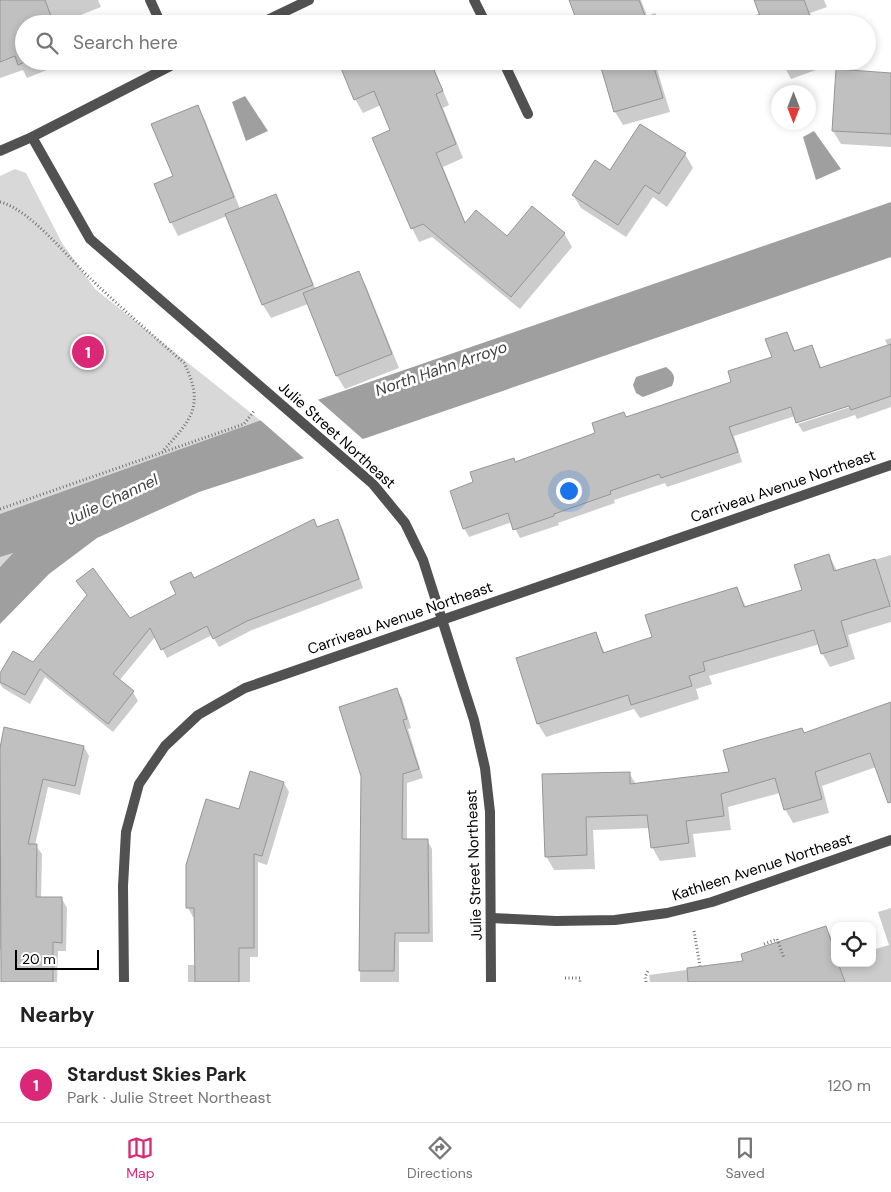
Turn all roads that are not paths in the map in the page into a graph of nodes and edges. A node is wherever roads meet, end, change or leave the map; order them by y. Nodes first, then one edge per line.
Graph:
1 (150, 0) edge
2 (309, 0) edge
3 (474, 0) edge
4 (158, 15) edge
5 (278, 15) edge
6 (482, 15) edge
7 (162, 70) edge
8 (507, 70) edge
9 (528, 114) dead end
10 (32, 137) junction
11 (0, 151) edge
12 (891, 465) edge
13 (442, 619) junction
14 (891, 840) edge
15 (491, 918) junction
16 (124, 982) edge
17 (491, 982) edge

1 - 4 street
2 - 5 street
3 - 6 street
7 - 10 street
8 - 9 street
10 - 11 street
10 - 13 street, Julie Street Northeast
12 - 13 street, Carriveau Avenue Northeast
13 - 15 street, Julie Street Northeast
13 - 16 street, Carriveau Avenue Northeast
14 - 15 street, Kathleen Avenue Northeast
15 - 17 street, Julie Street Northeast

